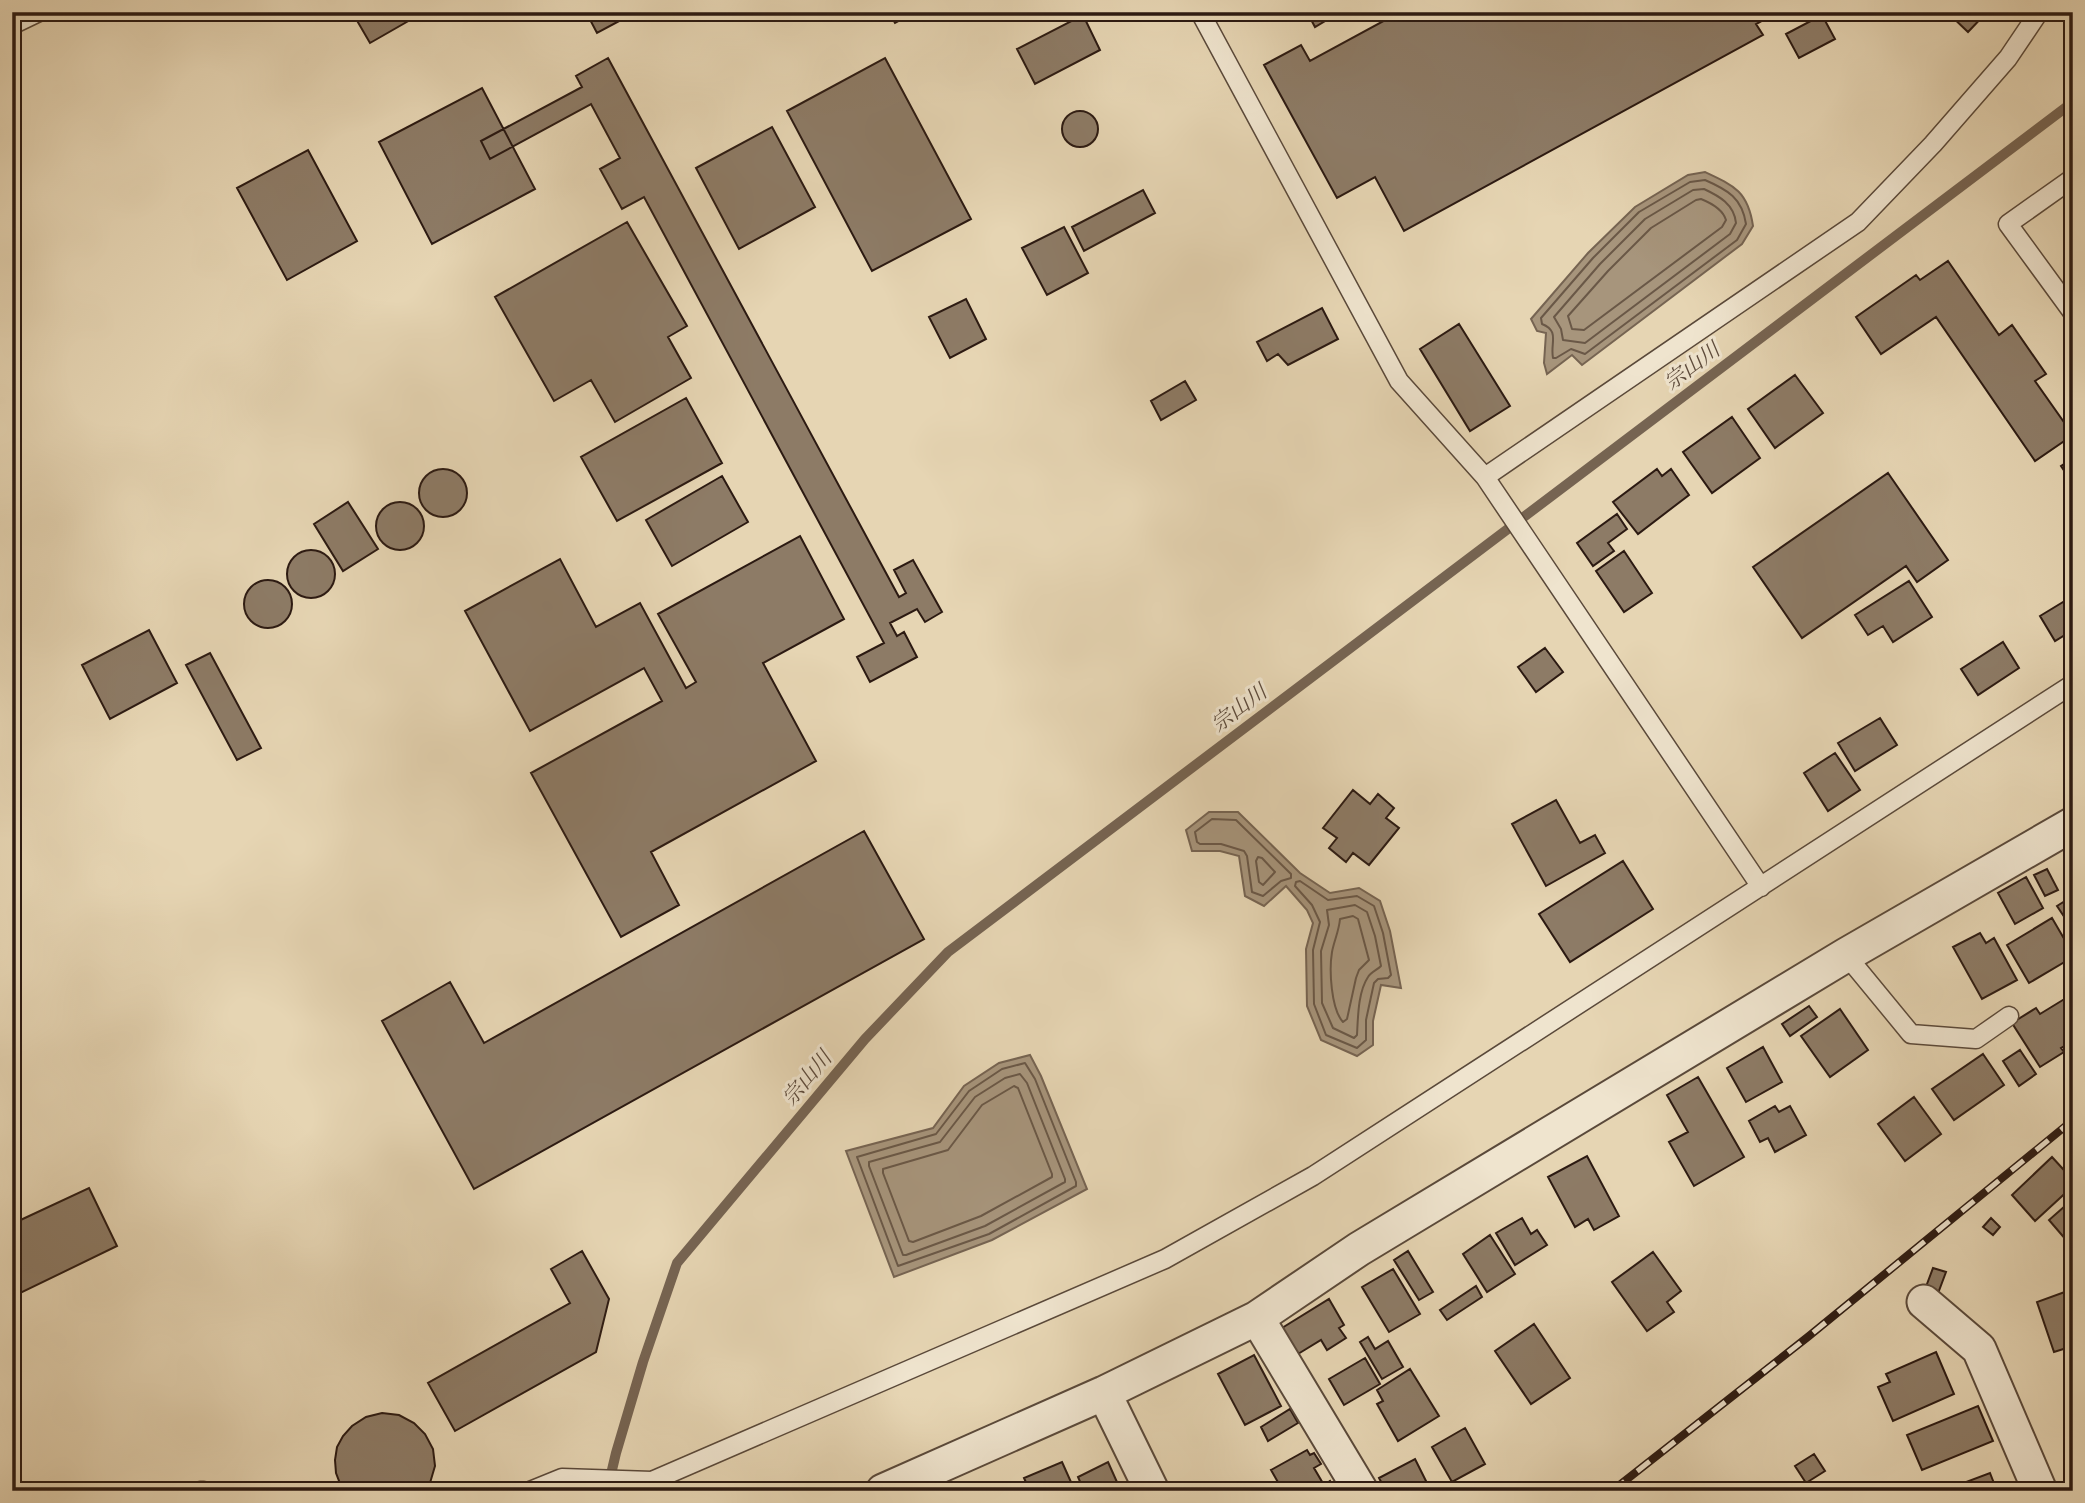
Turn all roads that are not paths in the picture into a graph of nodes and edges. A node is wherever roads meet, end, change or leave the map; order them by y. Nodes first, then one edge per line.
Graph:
1 (1200, 12) edge
2 (2039, 12) edge
3 (2073, 178) edge
4 (2073, 313) edge
5 (1485, 477) junction
6 (2073, 684) edge
7 (2073, 824) edge
8 (1761, 887) junction
9 (1846, 955) junction
10 (2009, 1016) dead end
11 (1924, 1302) dead end
12 (1257, 1318) junction
13 (1104, 1393) junction
14 (530, 1491) edge
15 (883, 1491) edge
16 (1152, 1491) edge
17 (1361, 1491) edge
18 (2040, 1491) edge

1 - 5 lane
2 - 5 lane
3 - 4 lane
5 - 8 lane
6 - 8 lane
7 - 9 street
8 - 14 lane
9 - 10 lane
9 - 12 street
11 - 18 street
12 - 13 street
12 - 17 street
13 - 15 street
13 - 16 street

